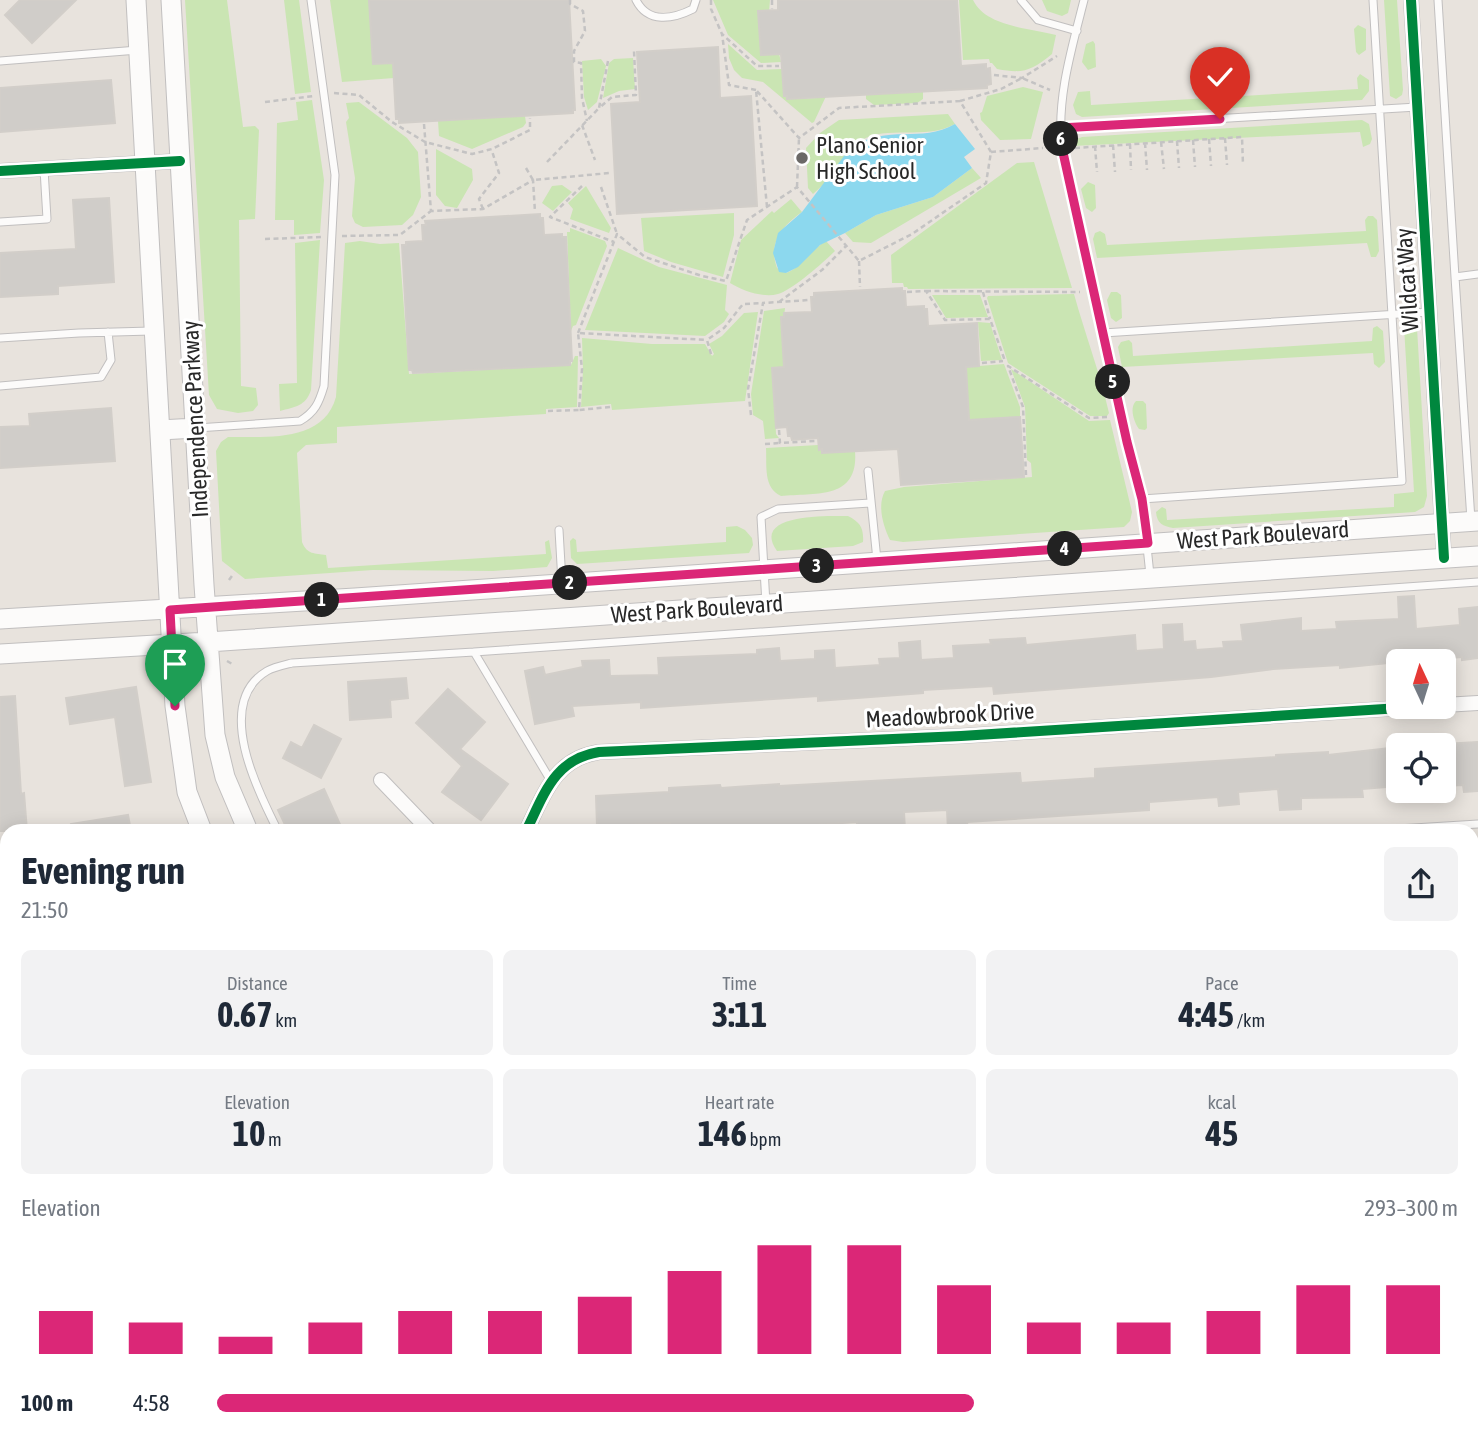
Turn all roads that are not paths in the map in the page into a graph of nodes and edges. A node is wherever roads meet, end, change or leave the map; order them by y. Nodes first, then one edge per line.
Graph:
1 (136, 0) edge
2 (172, 0) edge
3 (311, 0) edge
4 (636, 0) edge
5 (696, 0) edge
6 (1021, 0) edge
7 (1084, 0) edge
8 (1373, 0) edge
9 (1411, 0) edge
10 (1438, 0) edge
11 (1077, 31) junction
12 (138, 50) junction
13 (0, 61) edge
14 (1418, 107) junction
15 (1380, 109) junction
16 (1060, 128) junction
17 (180, 161) junction
18 (145, 163) junction
19 (44, 169) junction
20 (0, 171) edge
21 (0, 222) edge
22 (1478, 274) edge
23 (1455, 277) junction
24 (1431, 312) junction
25 (1392, 315) junction
26 (156, 331) junction
27 (108, 332) junction
28 (1103, 333) junction
29 (0, 338) edge
30 (0, 386) edge
31 (196, 428) junction
32 (160, 430) junction
33 (868, 471) dead end
34 (1142, 499) junction
35 (870, 503) junction
36 (1475, 521) edge
37 (1442, 523) junction
38 (559, 530) dead end
39 (1148, 543) junction
40 (1478, 556) edge
41 (1444, 558) junction
42 (877, 562) junction
43 (763, 570) junction
44 (1151, 579) junction
45 (1478, 582) edge
46 (562, 584) junction
47 (766, 605) junction
48 (206, 608) junction
49 (170, 610) junction
50 (0, 619) edge
51 (208, 642) junction
52 (172, 644) junction
53 (474, 652) junction
54 (0, 654) edge
55 (1478, 703) edge
56 (1456, 704) edge
57 (1386, 709) edge
58 (381, 780) dead end
59 (551, 781) junction
60 (199, 824) edge
61 (245, 824) edge
62 (275, 824) edge
63 (423, 824) edge
64 (530, 824) edge

1 - 12 main road, Independence Parkway
2 - 17 main road, Independence Parkway
3 - 31 lane
4 - 5 lane
6 - 11 lane
7 - 11 lane
8 - 15 lane
9 - 14 street, Wildcat Way
10 - 23 lane
11 - 16 lane
12 - 13 lane
12 - 18 main road, Independence Parkway
14 - 15 lane
14 - 24 street, Wildcat Way
15 - 16 lane
15 - 25 lane
16 - 28 lane
17 - 18 street
17 - 31 main road, Independence Parkway
18 - 19 street
18 - 26 main road, Independence Parkway
19 - 20 street
19 - 21 lane
22 - 23 lane
23 - 36 lane
24 - 25 lane
24 - 37 street, Wildcat Way
25 - 28 lane
25 - 34 lane
26 - 27 lane
26 - 32 main road, Independence Parkway
27 - 29 lane
27 - 30 lane
28 - 34 lane
31 - 32 main road
31 - 48 main road, Independence Parkway
32 - 49 main road, Independence Parkway
33 - 35 lane
34 - 39 lane
35 - 42 lane
35 - 43 lane
36 - 37 main road, West Park Boulevard
37 - 39 main road, West Park Boulevard
37 - 41 street, Wildcat Way
38 - 46 lane
39 - 42 main road, West Park Boulevard
39 - 44 lane
40 - 41 main road, West Park Boulevard
41 - 44 main road, West Park Boulevard
42 - 43 main road, West Park Boulevard
43 - 46 main road, West Park Boulevard
43 - 47 lane
44 - 47 main road, West Park Boulevard
45 - 53 lane
46 - 48 main road, West Park Boulevard
47 - 51 main road, West Park Boulevard
48 - 49 main road, West Park Boulevard
48 - 51 main road, Independence Parkway
49 - 50 main road, West Park Boulevard
49 - 52 main road, Independence Parkway
51 - 52 main road, West Park Boulevard
51 - 61 main road, Independence Parkway
52 - 54 main road, West Park Boulevard
52 - 60 main road, Independence Parkway
53 - 59 lane
53 - 62 lane
55 - 56 street
57 - 59 street, Meadowbrook Drive
58 - 63 street
59 - 64 street, Meadowbrook Drive

